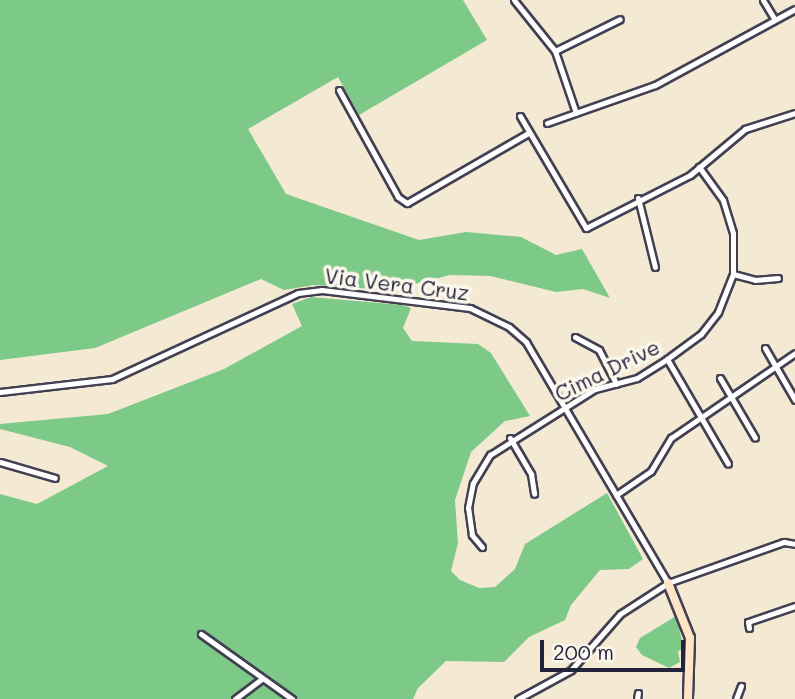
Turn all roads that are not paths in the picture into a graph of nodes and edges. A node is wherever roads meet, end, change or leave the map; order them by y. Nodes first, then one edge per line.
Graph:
1 (514, 0) edge
2 (763, 0) edge
3 (795, 9) edge
4 (774, 18) junction
5 (620, 19) dead end
6 (555, 51) junction
7 (339, 90) dead end
8 (576, 113) junction
9 (795, 113) edge
10 (520, 116) dead end
11 (547, 123) dead end
12 (528, 133) junction
13 (699, 167) junction
14 (638, 198) junction
15 (655, 267) dead end
16 (733, 274) junction
17 (778, 278) dead end
18 (575, 337) dead end
19 (765, 348) dead end
20 (795, 353) edge
21 (667, 359) junction
22 (776, 366) junction
23 (720, 378) dead end
24 (616, 384) junction
25 (0, 392) edge
26 (732, 398) junction
27 (795, 400) edge
28 (566, 406) junction
29 (702, 419) junction
30 (510, 438) junction
31 (755, 438) dead end
32 (0, 462) edge
33 (728, 464) dead end
34 (55, 478) dead end
35 (534, 494) dead end
36 (615, 495) junction
37 (795, 544) edge
38 (482, 547) dead end
39 (668, 583) junction
40 (795, 606) edge
41 (749, 628) dead end
42 (201, 634) dead end
43 (262, 679) junction
44 (741, 686) dead end
45 (235, 699) edge
46 (292, 699) edge
47 (518, 699) edge
48 (688, 699) edge
49 (736, 699) edge

1 - 6 street
2 - 4 street
3 - 4 street
4 - 8 street
5 - 6 street
6 - 8 street
7 - 12 street
8 - 11 street
9 - 13 street
10 - 12 street
12 - 14 street
13 - 14 street
13 - 16 street, Cima Drive
14 - 15 street
16 - 17 street
16 - 21 street, Cima Drive
18 - 24 street
19 - 22 street
20 - 22 street
21 - 24 street, Cima Drive
21 - 29 street
22 - 26 street
22 - 27 street
23 - 26 street
24 - 28 street, Cima Drive
25 - 28 street, Via Vera Cruz
26 - 29 street
26 - 31 street
28 - 30 street, Cima Drive
28 - 36 street, Via Vera Cruz
29 - 33 street
29 - 36 street
30 - 35 street
30 - 38 street, Cima Drive
32 - 34 street
36 - 39 street, Via Vera Cruz
37 - 39 street
39 - 47 street
39 - 48 street, Via Vera Cruz
40 - 41 street
42 - 43 street
43 - 45 street
43 - 46 street
44 - 49 street

